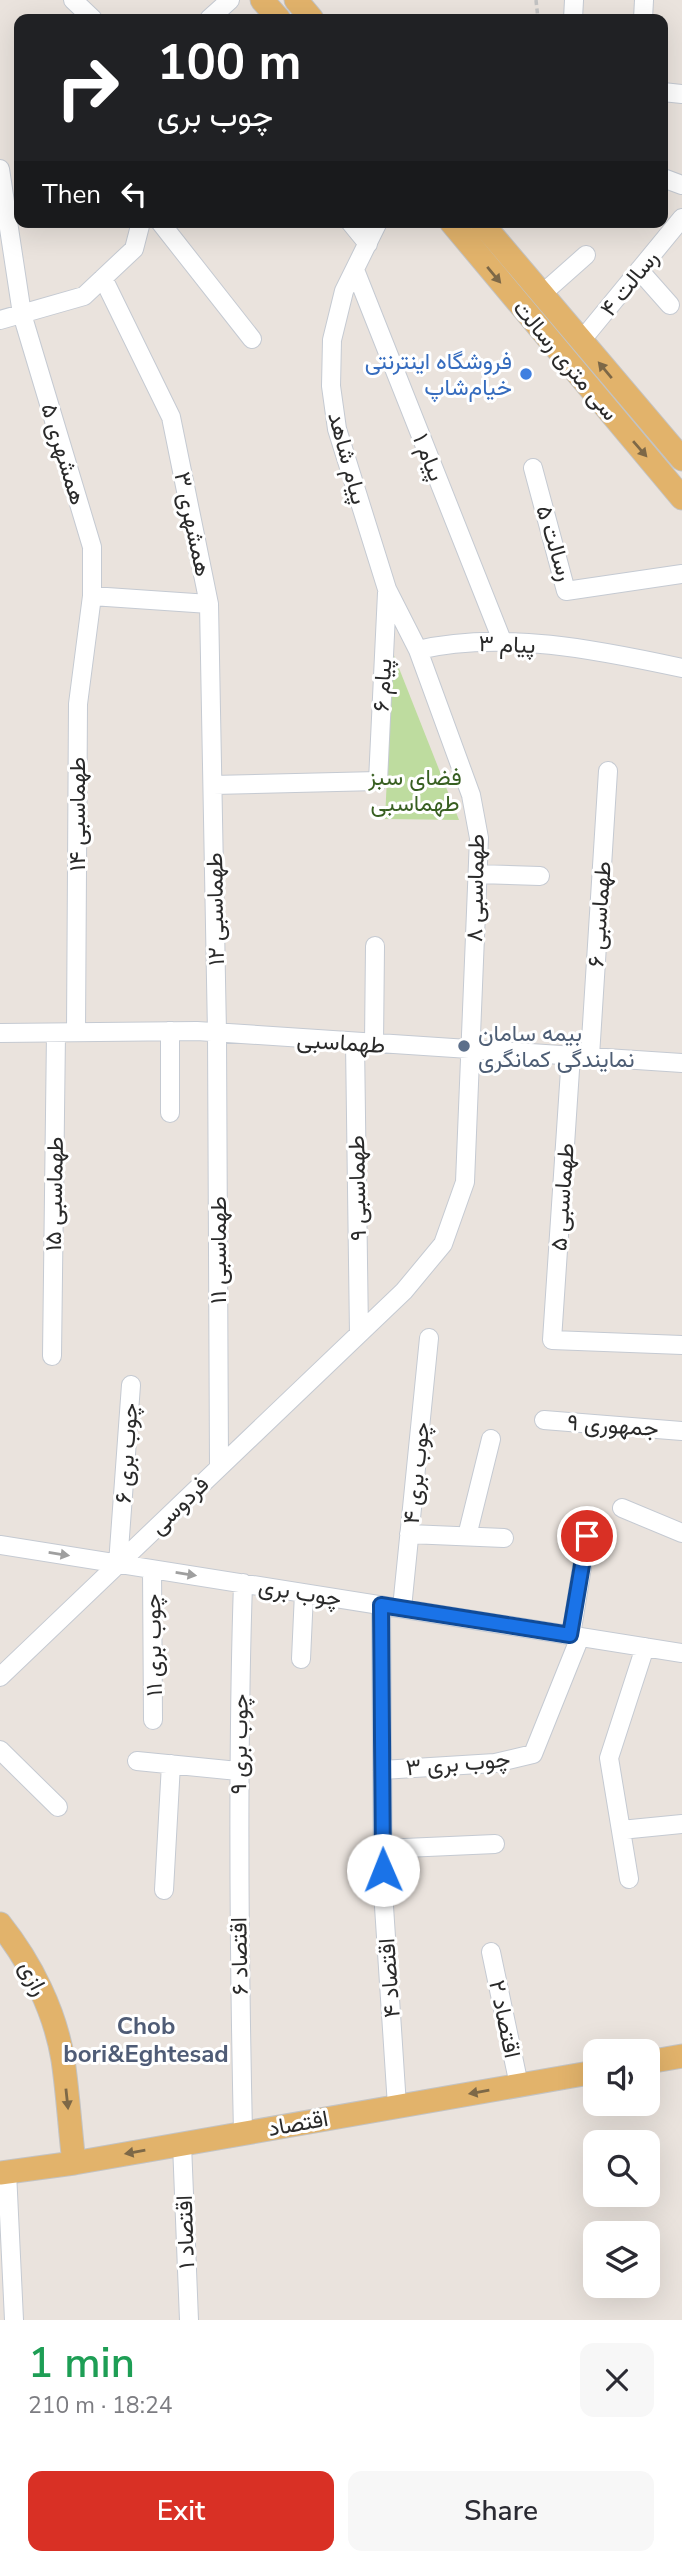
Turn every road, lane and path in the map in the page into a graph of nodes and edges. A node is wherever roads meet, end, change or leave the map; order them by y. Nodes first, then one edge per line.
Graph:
1 (72, 0) edge
2 (230, 0) edge
3 (262, 0) edge
4 (296, 0) edge
5 (87, 14) edge
6 (215, 14) edge
7 (275, 14) edge
8 (308, 14) edge
9 (0, 169) edge
10 (680, 221) edge
11 (139, 228) edge
12 (165, 228) edge
13 (355, 228) edge
14 (375, 228) edge
15 (456, 228) edge
16 (486, 228) edge
17 (368, 244) junction
18 (586, 256) dead end
19 (355, 270) junction
20 (639, 270) junction
21 (103, 278) junction
22 (542, 294) junction
23 (670, 304) dead end
24 (22, 314) junction
25 (0, 320) edge
26 (252, 339) dead end
27 (582, 341) junction
28 (636, 406) junction
29 (617, 422) junction
30 (682, 458) edge
31 (533, 468) dead end
32 (682, 498) edge
33 (682, 574) edge
34 (387, 589) junction
35 (92, 596) junction
36 (209, 604) junction
37 (503, 643) junction
38 (418, 650) junction
39 (682, 668) edge
40 (608, 771) dead end
41 (213, 785) junction
42 (478, 874) junction
43 (540, 876) dead end
44 (375, 946) dead end
45 (170, 1031) junction
46 (76, 1032) junction
47 (0, 1033) edge
48 (56, 1033) junction
49 (217, 1033) junction
50 (355, 1042) junction
51 (374, 1044) junction
52 (471, 1051) junction
53 (571, 1055) junction
54 (590, 1056) junction
55 (682, 1063) edge
56 (170, 1113) dead end
57 (359, 1334) junction
58 (429, 1338) dead end
59 (682, 1345) edge
60 (51, 1356) dead end
61 (131, 1385) dead end
62 (544, 1420) dead end
63 (682, 1431) edge
64 (491, 1439) dead end
65 (219, 1467) junction
66 (622, 1508) dead end
67 (682, 1533) edge
68 (409, 1534) junction
69 (467, 1536) junction
70 (587, 1536) dead end
71 (504, 1538) dead end
72 (0, 1545) edge
73 (118, 1564) junction
74 (152, 1569) junction
75 (243, 1583) junction
76 (304, 1593) junction
77 (381, 1605) junction
78 (402, 1608) junction
79 (575, 1636) junction
80 (645, 1647) junction
81 (682, 1653) edge
82 (301, 1659) dead end
83 (0, 1677) edge
84 (153, 1720) dead end
85 (0, 1750) edge
86 (137, 1761) dead end
87 (170, 1765) junction
88 (382, 1770) junction
89 (239, 1771) junction
90 (58, 1807) dead end
91 (682, 1824) edge
92 (621, 1830) junction
93 (495, 1844) dead end
94 (382, 1849) junction
95 (629, 1879) dead end
96 (164, 1890) dead end
97 (239, 1906) joint
98 (0, 1924) edge
99 (491, 1952) dead end
100 (682, 2056) edge
101 (660, 2060) edge
102 (583, 2073) edge
103 (519, 2085) junction
104 (397, 2106) junction
105 (243, 2133) junction
106 (182, 2144) junction
107 (74, 2162) junction
108 (3, 2172) edge
109 (14, 2320) edge
110 (189, 2320) edge

1 - 5 street
2 - 6 street
3 - 7 main road
4 - 8 main road
9 - 24 street, ۵ همشهری
10 - 20 street, ۴ رسالت
11 - 21 street
12 - 26 street
13 - 17 street
14 - 17 street, پیام شاهد
15 -> 29 main road, سی متری رسالت
16 - 22 main road, سی متری رسالت
17 - 19 street, پیام شاهد
18 - 22 street
19 - 34 street, پیام شاهد
19 - 37 street, ۱ پیام
20 - 23 street
20 - 27 street, ۴ رسالت
21 - 24 street
21 - 36 street, ۳ همشهری
22 - 27 main road, سی متری رسالت
24 - 25 street
24 - 35 street, ۵ همشهری
28 -> 27 main road, سی متری رسالت
28 - 29 main road
28 - 30 main road, سی متری رسالت
29 -> 32 main road, سی متری رسالت
31 - 33 street, ۵ رسالت
34 - 38 street, پیام شاهد
34 - 41 street, ۶ پیام
35 - 36 street
35 - 46 street, ۱۴ طهماسبی
36 - 41 street, ۳ همشهری
37 - 38 street, ۳ پیام
37 - 39 street, ۳ پیام
38 - 42 street, ۸ طهماسبی
40 - 54 street, ۶ طهماسبی
41 - 49 street, ۱۲ طهماسبی
42 - 43 street
42 - 52 street, ۸ طهماسبی
44 - 51 street
45 - 46 street, طهماسبی
45 - 49 street, طهماسبی
45 - 56 street
46 - 48 street, طهماسبی
47 - 48 street, طهماسبی
48 - 60 street, ۱۵ طهماسبی
49 - 50 street, طهماسبی
49 - 65 street, ۱۱ طهماسبی
50 - 51 street, طهماسبی
50 - 57 street, ۹ طهماسبی
51 - 52 street, طهماسبی
52 - 53 street, طهماسبی
52 - 57 street, ۸ طهماسبی
53 - 54 street, طهماسبی
53 - 59 street, ۵ طهماسبی
54 - 55 street, طهماسبی
57 - 65 street, فردوسی
58 - 68 street, ۴ چوب بری
61 - 73 street, ۶ چوب بری
62 - 63 street, ۹ جمهوری
64 - 69 street
65 - 73 street, فردوسی
66 - 67 street
68 - 69 street
68 - 78 street, ۴ چوب بری
69 - 71 street
70 - 79 street
72 -> 73 street, چوب بری
73 - 74 street, چوب بری
73 - 83 street, فردوسی
74 -> 75 street, چوب بری
74 - 84 street, ۱۱ چوب بری
75 - 76 street, چوب بری
75 - 89 street, ۹ چوب بری
76 - 77 street, چوب بری
76 - 82 street
77 - 78 street, چوب بری
77 - 88 street, ۴ اقتصاد
78 - 79 street, چوب بری
79 - 80 street, چوب بری
79 - 88 street, ۳ چوب بری
80 - 81 street, چوب بری
80 - 92 street
85 - 90 street
86 - 87 street
87 - 89 street
87 - 96 street
88 - 94 street, ۴ اقتصاد
89 - 97 street, ۹ چوب بری
91 - 92 street
92 - 95 street
93 - 94 street
94 - 104 street, ۴ اقتصاد
97 - 105 street, ۶ اقتصاد
98 -> 107 main road, رازی
99 - 103 street, ۲ اقتصاد
100 - 101 main road
102 - 103 main road, اقتصاد
103 -> 104 main road, اقتصاد
104 - 105 main road, اقتصاد
105 - 106 main road, اقتصاد
106 -> 107 main road, اقتصاد
106 - 110 street, ۱ اقتصاد
107 - 108 main road, اقتصاد
108 - 109 street

